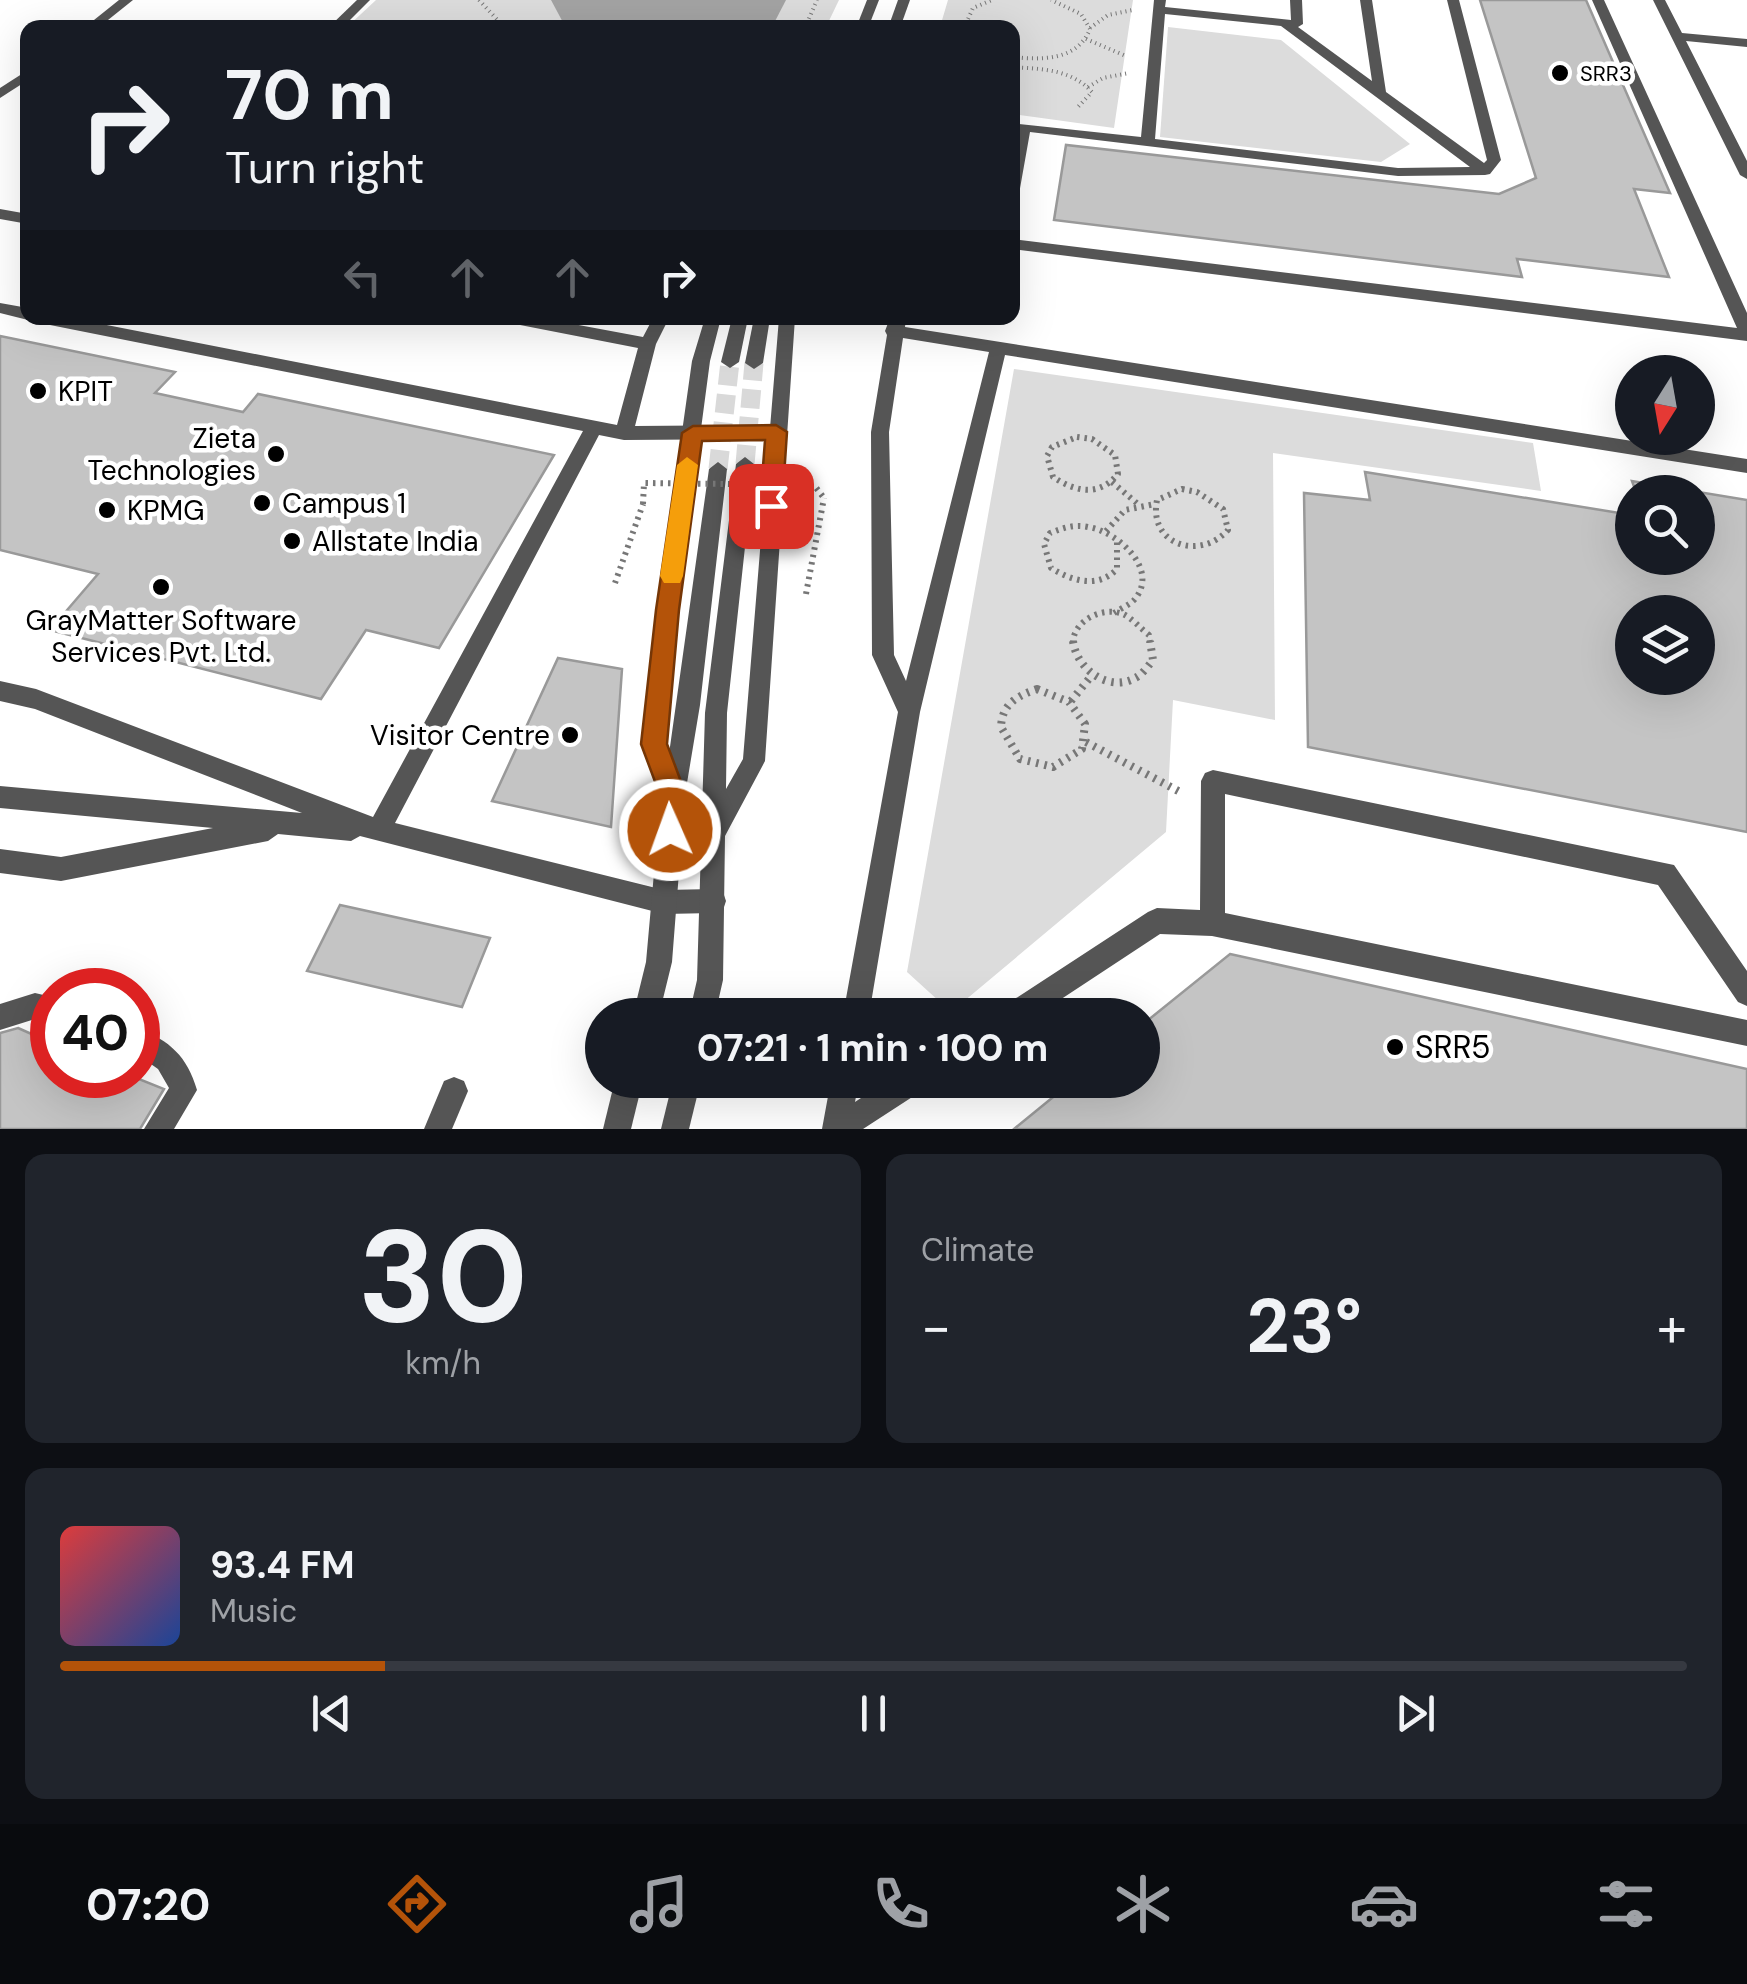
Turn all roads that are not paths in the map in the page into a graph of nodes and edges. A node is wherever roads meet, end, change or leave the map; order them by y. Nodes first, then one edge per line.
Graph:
1 (127, 0) edge
2 (364, 0) edge
3 (1296, 0) edge
4 (1366, 0) edge
5 (1453, 0) edge
6 (1598, 0) edge
7 (1659, 0) edge
8 (1160, 5) edge
9 (101, 20) edge
10 (343, 20) edge
11 (1283, 22) junction
12 (1678, 36) junction
13 (1747, 43) edge
14 (1380, 94) junction
15 (1148, 142) junction
16 (1020, 149) edge
17 (1486, 171) junction
18 (1747, 175) edge
19 (1020, 245) edge
20 (80, 325) edge
21 (551, 325) edge
22 (658, 325) edge
23 (711, 325) edge
24 (738, 325) edge
25 (761, 325) edge
26 (785, 325) edge
27 (895, 325) edge
28 (899, 325) edge
29 (1747, 333) edge
30 (648, 344) junction
31 (998, 349) junction
32 (730, 362) tunnel mouth
33 (754, 363) tunnel mouth
34 (594, 428) junction
35 (776, 432) junction
36 (693, 433) junction
37 (624, 434) junction
38 (745, 464) tunnel mouth
39 (1747, 466) edge
40 (718, 469) tunnel mouth
41 (0, 691) edge
42 (909, 712) junction
43 (673, 795) junction
44 (0, 797) edge
45 (295, 824) junction
46 (378, 831) junction
47 (715, 831) junction
48 (0, 861) edge
49 (714, 900) junction
50 (664, 902) junction
51 (1212, 924) junction
52 (1747, 993) edge
53 (650, 998) edge
54 (706, 998) edge
55 (859, 998) edge
56 (1039, 998) edge
57 (30, 1008) edge
58 (0, 1017) edge
59 (1747, 1033) edge
60 (160, 1052) edge
61 (454, 1091) dead end
62 (624, 1098) edge
63 (683, 1098) edge
64 (842, 1098) edge
65 (885, 1098) edge
66 (158, 1129) edge
67 (438, 1129) edge
68 (616, 1129) edge
69 (675, 1129) edge
70 (837, 1129) edge

1 - 9 street
2 - 10 street
3 - 11 street
4 - 14 street
5 - 17 street
6 - 29 street
7 - 12 street
8 - 11 street
8 - 15 street
11 - 14 street
12 - 13 street
12 - 18 street
14 - 17 street
15 - 16 street
15 - 17 street
19 - 29 street
20 - 34 street
21 - 30 street
22 - 30 street
23 - 36 street
24 - 32 street
25 - 33 street
26 - 35 street
27 - 42 street
28 - 31 street
30 - 37 street
31 - 39 street
31 - 42 street
34 - 37 street
34 - 46 street
35 - 36 street
35 - 47 street
36 - 37 street
36 - 43 street
38 - 47 street
40 - 43 street
41 - 46 street
42 - 55 street
43 - 50 street
44 - 45 street
45 - 46 street
45 - 48 street
46 - 50 street
47 - 49 street
49 - 50 street
49 - 54 street
50 - 53 street
51 - 52 street
51 - 56 street
51 - 59 street
57 - 58 street
60 - 66 street
61 - 67 street
62 - 68 street
63 - 69 street
64 - 70 street
65 - 70 street

